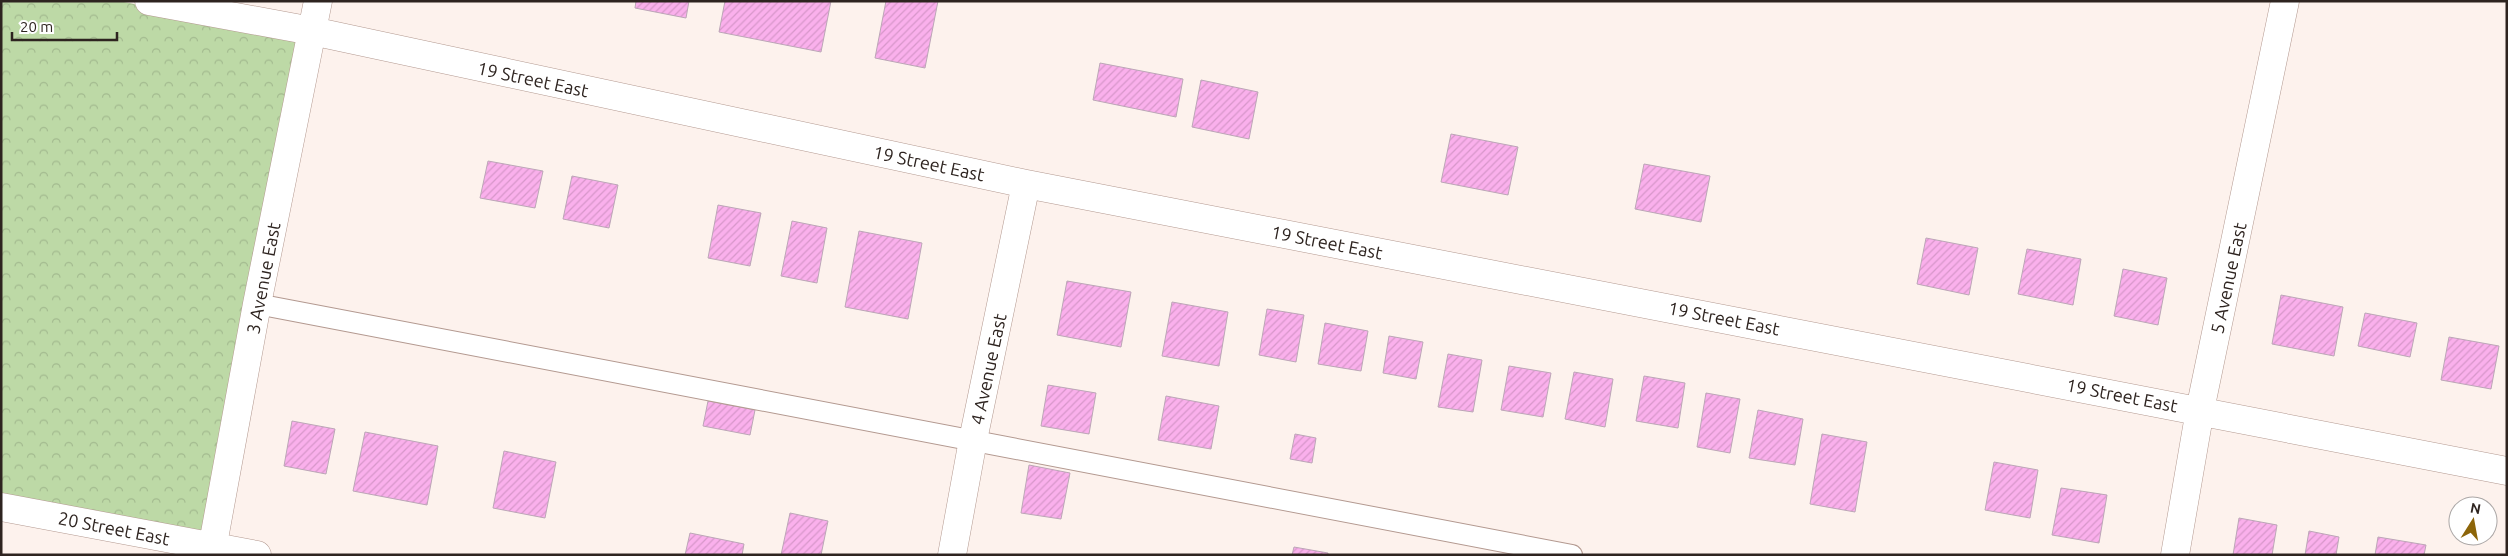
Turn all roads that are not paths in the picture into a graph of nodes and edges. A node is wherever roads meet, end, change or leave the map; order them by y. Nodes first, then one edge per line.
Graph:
1 (149, 1) edge
2 (318, 1) edge
3 (2285, 1) edge
4 (312, 31) junction
5 (1026, 184) junction
6 (257, 304) junction
7 (2200, 410) junction
8 (973, 440) junction
9 (2507, 471) edge
10 (1, 507) edge
11 (212, 550) edge
12 (257, 555) edge
13 (952, 555) edge
14 (1572, 555) edge
15 (2175, 555) edge

1 - 4 street, 19 Street East
2 - 4 street, 3 Avenue East
3 - 7 street, 5 Avenue East
4 - 5 street, 19 Street East
4 - 6 street, 3 Avenue East
5 - 7 street, 19 Street East
5 - 8 street, 4 Avenue East
6 - 8 lane
6 - 11 street, 3 Avenue East
7 - 9 street, 19 Street East
7 - 15 street, 5 Avenue East
8 - 13 street, 4 Avenue East
8 - 14 lane
10 - 11 street, 20 Street East
11 - 12 street, 20 Street East

